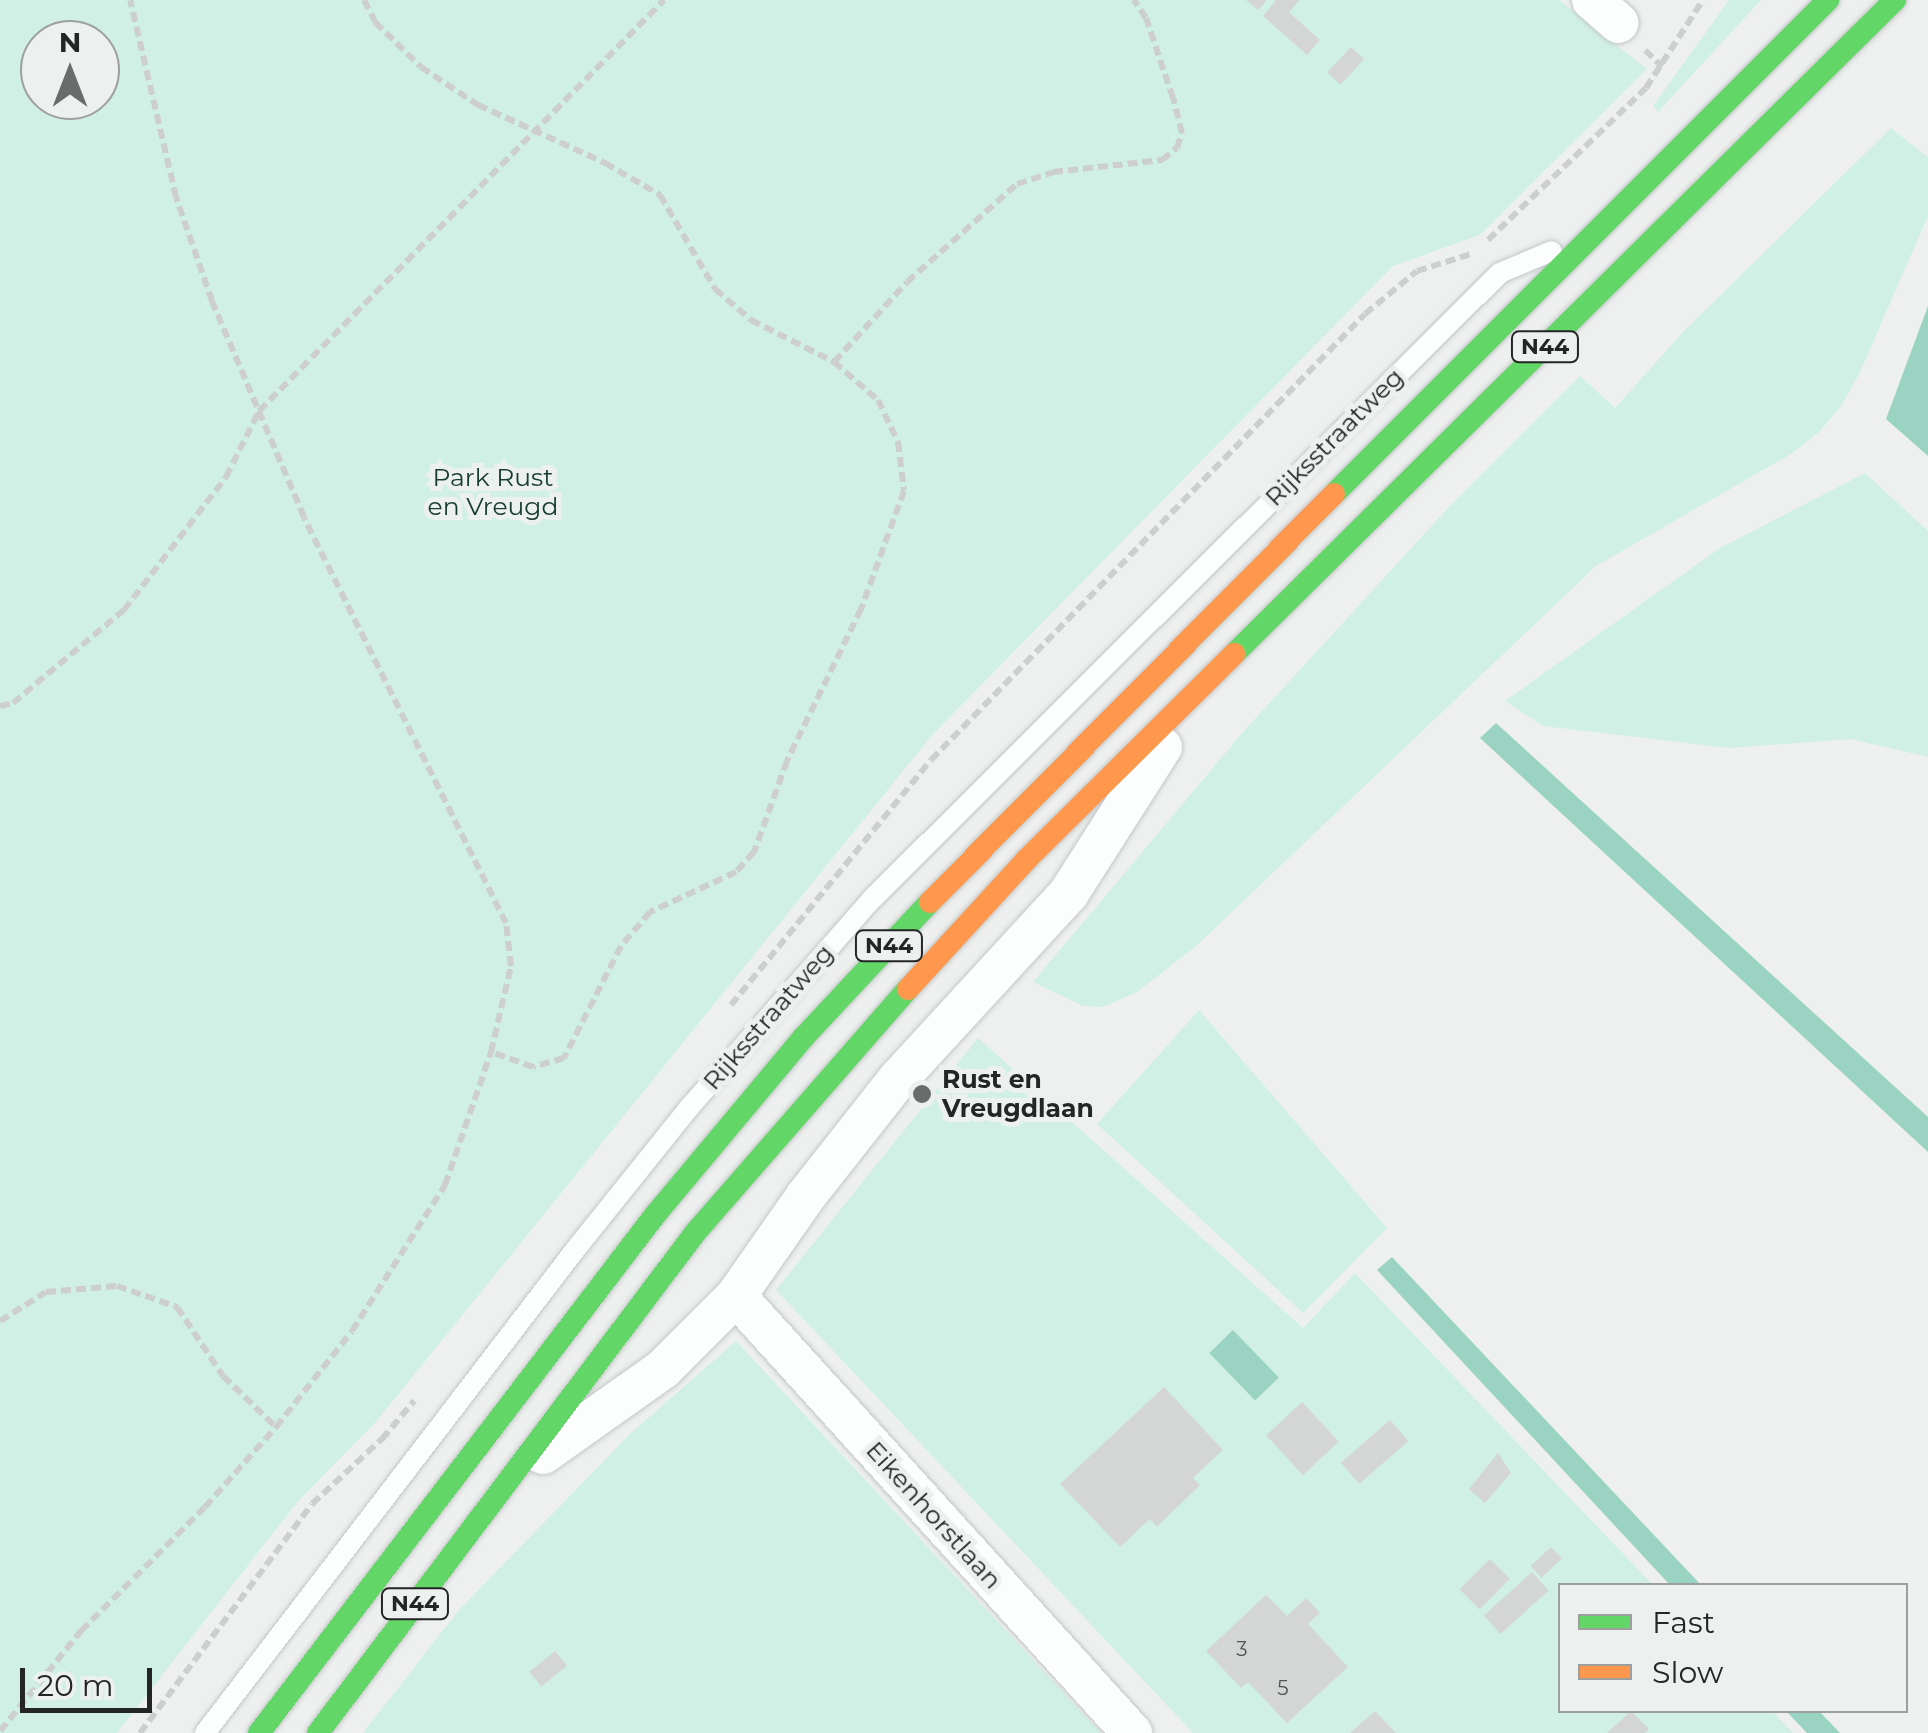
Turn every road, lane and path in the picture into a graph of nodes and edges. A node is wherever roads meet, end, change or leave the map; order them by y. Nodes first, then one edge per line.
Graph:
1 (130, 0) edge
2 (364, 0) edge
3 (664, 0) edge
4 (1134, 0) edge
5 (1702, 0) edge
6 (1828, 0) edge
7 (1895, 0) edge
8 (1696, 10) dead end
9 (534, 134) junction
10 (1600, 231) junction
11 (834, 362) junction
12 (259, 410) junction
13 (1196, 693) junction
14 (0, 706) edge
15 (491, 1052) junction
16 (736, 1296) junction
17 (0, 1321) edge
18 (276, 1428) junction
19 (513, 1476) junction
20 (0, 1730) edge
21 (205, 1733) edge
22 (259, 1733) edge
23 (318, 1733) edge
24 (1132, 1733) edge

1 - 12 path
2 - 9 path
3 - 9 path
4 - 11 path
5 - 8 path
6 - 10 main road, Rijksstraatweg / N44
7 - 13 main road, N44
9 - 11 path
9 - 12 path
10 - 21 lane, Rijksstraatweg / N44
10 - 22 main road, Rijksstraatweg / N44
11 - 15 path
12 - 14 path
12 - 15 path
13 - 16 street, N44
13 - 19 main road, N44
15 - 18 path
16 - 19 street, N44
16 - 24 street, Eikenhorstlaan
17 - 18 path
18 - 20 path
19 - 23 main road, N44

